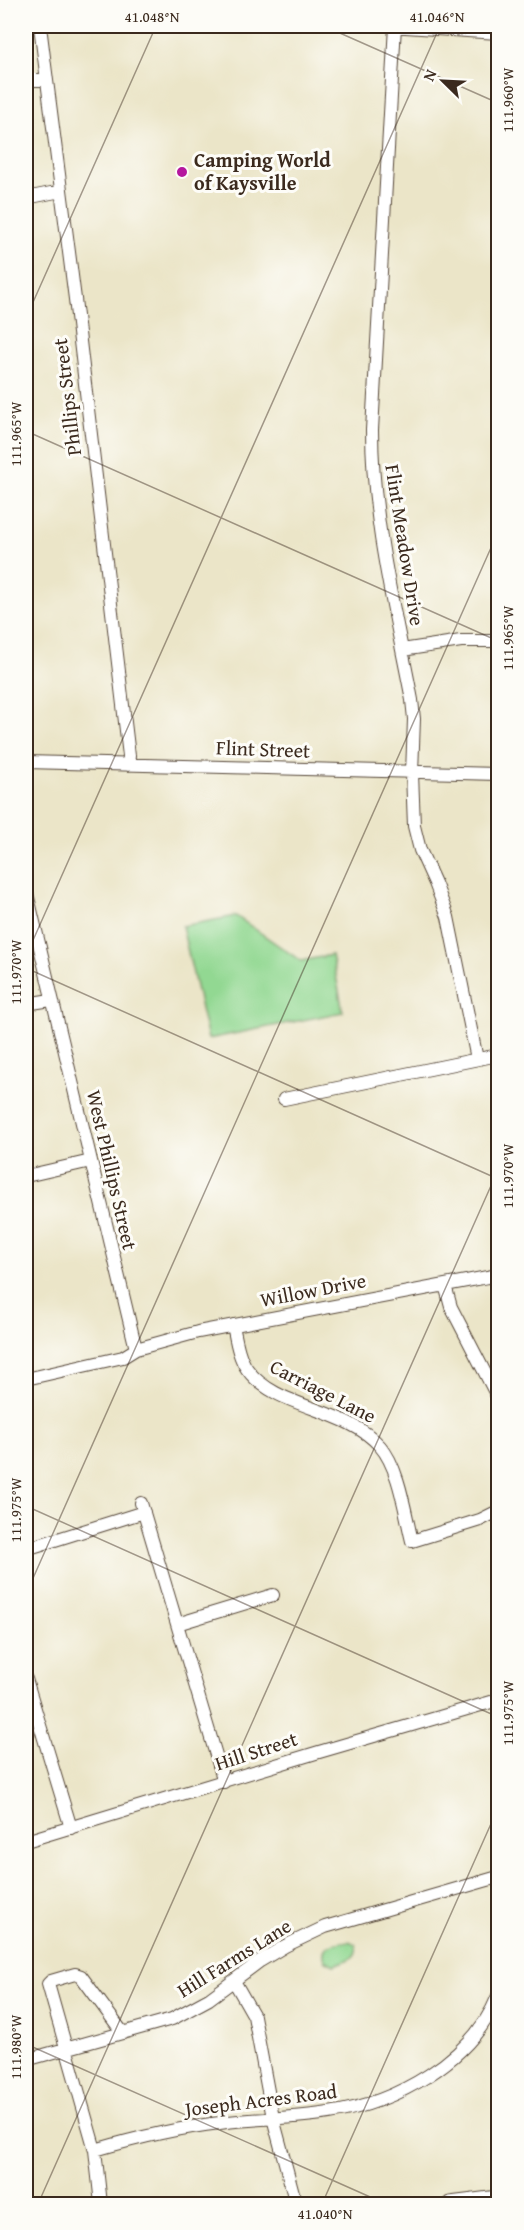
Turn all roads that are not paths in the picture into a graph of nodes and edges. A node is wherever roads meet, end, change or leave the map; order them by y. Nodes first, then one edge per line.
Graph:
1 (40, 26) edge
2 (392, 26) edge
3 (498, 33) edge
4 (26, 80) edge
5 (47, 80) junction
6 (61, 191) junction
7 (26, 198) edge
8 (498, 641) edge
9 (402, 650) junction
10 (26, 762) edge
11 (128, 765) junction
12 (412, 773) junction
13 (498, 774) edge
14 (26, 889) edge
15 (51, 1000) junction
16 (26, 1004) edge
17 (498, 1055) edge
18 (477, 1059) junction
19 (284, 1099) dead end
20 (91, 1161) junction
21 (26, 1176) edge
22 (498, 1275) edge
23 (445, 1285) junction
24 (233, 1325) junction
25 (136, 1350) junction
26 (26, 1379) edge
27 (498, 1398) edge
28 (498, 1511) edge
29 (26, 1549) edge
30 (273, 1595) dead end
31 (177, 1624) junction
32 (26, 1679) edge
33 (498, 1700) edge
34 (224, 1782) junction
35 (71, 1828) junction
36 (26, 1841) edge
37 (498, 1877) edge
38 (234, 1981) junction
39 (498, 1996) edge
40 (123, 2033) junction
41 (66, 2049) junction
42 (26, 2060) edge
43 (273, 2118) junction
44 (95, 2150) junction
45 (498, 2198) edge
46 (101, 2205) edge
47 (296, 2205) edge
48 (450, 2205) edge

1 - 5 street, Phillips Street
2 - 3 street
2 - 9 street, Flint Meadow Drive
4 - 5 street
5 - 6 street, Phillips Street
6 - 7 street
6 - 11 street, Phillips Street
8 - 9 street
9 - 12 street, Flint Meadow Drive
10 - 11 street, Flint Street
11 - 12 street, Flint Street
12 - 13 street, Flint Street
12 - 18 street, Flint Meadow Drive
14 - 15 street, West Phillips Street
15 - 16 street
15 - 20 street, West Phillips Street
17 - 18 street
18 - 19 street
20 - 21 street
20 - 25 street, West Phillips Street
22 - 23 street, Willow Drive
23 - 24 street, Willow Drive
23 - 27 street
24 - 25 street, Willow Drive
24 - 28 street, Carriage Lane
25 - 26 street
29 - 31 street
30 - 31 street
31 - 34 street
32 - 35 street
33 - 34 street, Hill Street
34 - 35 street, Hill Street
35 - 36 street, Hill Street
37 - 38 street, Hill Farms Lane
38 - 40 street, Hill Farms Lane
38 - 43 street
39 - 43 street, Joseph Acres Road
40 - 41 street, Hill Farms Lane
40 - 41 street
41 - 42 street, Hill Farms Lane
41 - 44 street
43 - 44 street, Joseph Acres Road
43 - 47 street
44 - 46 street
45 - 48 main road

